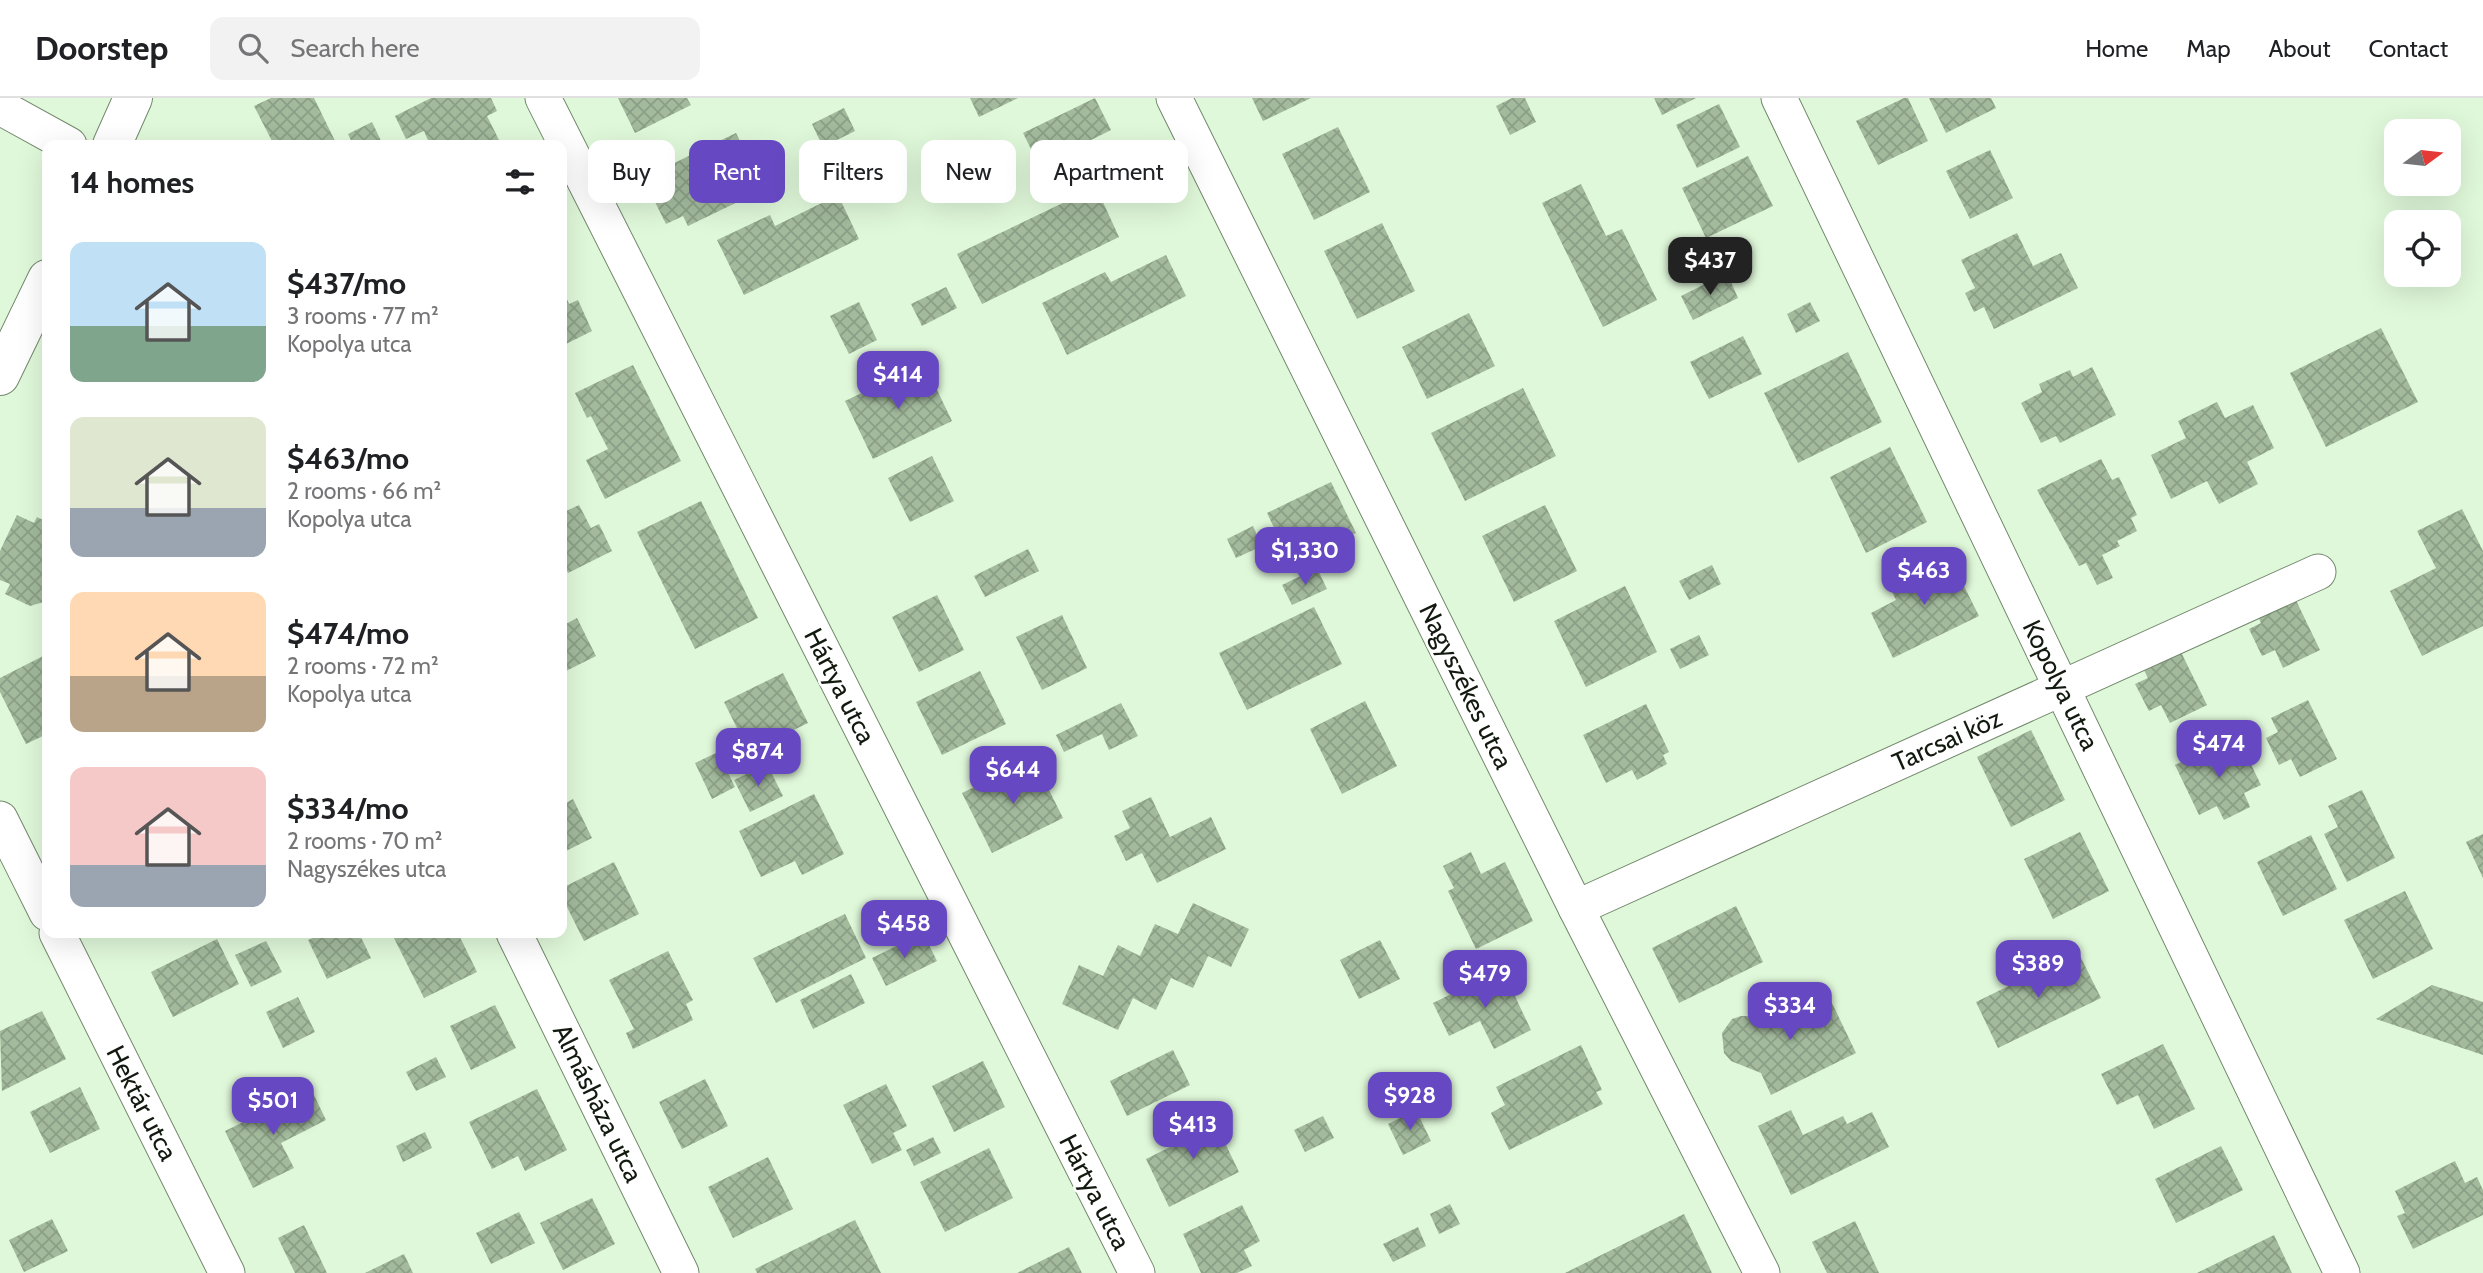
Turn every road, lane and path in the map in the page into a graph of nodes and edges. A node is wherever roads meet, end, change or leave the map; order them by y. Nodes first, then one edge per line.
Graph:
1 (543, 98) edge
2 (1174, 98) edge
3 (1779, 98) edge
4 (0, 107) edge
5 (60, 140) edge
6 (564, 140) edge
7 (567, 145) edge
8 (42, 289) edge
9 (0, 376) edge
10 (2318, 572) dead end
11 (2063, 687) junction
12 (0, 819) edge
13 (42, 904) edge
14 (1576, 908) junction
15 (60, 938) edge
16 (516, 938) edge
17 (227, 1273) edge
18 (681, 1273) edge
19 (1137, 1273) edge
20 (1762, 1273) edge
21 (2342, 1273) edge

1 - 6 street, Hártya utca
2 - 14 street, Nagyszékes utca
3 - 11 street, Kopolya utca
4 - 5 street
7 - 19 street, Hártya utca
8 - 9 street
10 - 11 street, Tarcsai köz
11 - 14 street, Tarcsai köz
11 - 21 street, Kopolya utca
12 - 13 street
14 - 20 street, Nagyszékes utca
15 - 17 street, Hektár utca
16 - 18 street, Almásháza utca

